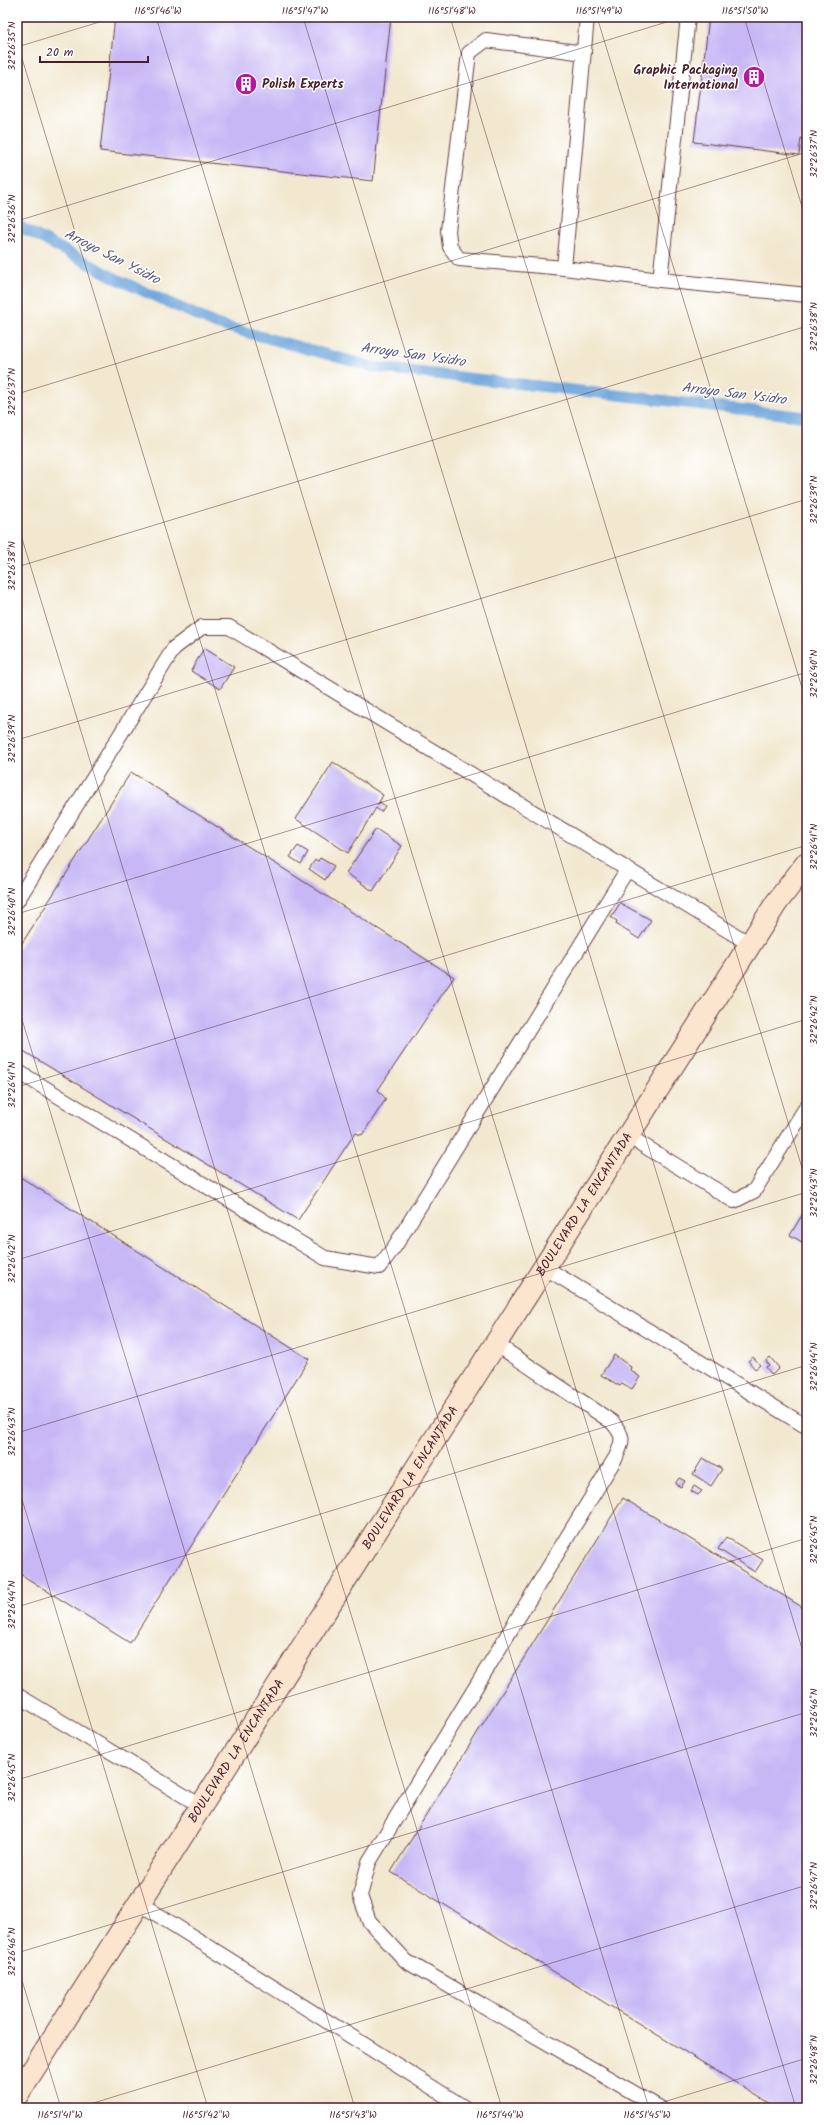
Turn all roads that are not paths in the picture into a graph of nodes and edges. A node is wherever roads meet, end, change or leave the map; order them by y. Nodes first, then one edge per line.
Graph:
1 (587, 17) edge
2 (688, 17) edge
3 (584, 53) junction
4 (564, 268) junction
5 (660, 280) junction
6 (807, 295) edge
7 (807, 862) edge
8 (627, 870) junction
9 (17, 901) edge
10 (750, 944) junction
11 (17, 1071) edge
12 (807, 1106) edge
13 (628, 1136) junction
14 (544, 1267) junction
15 (496, 1344) junction
16 (807, 1427) edge
17 (17, 1695) edge
18 (201, 1806) junction
19 (139, 1903) junction
20 (17, 2095) edge
21 (465, 2108) edge
22 (660, 2108) edge

1 - 3 lane
2 - 5 lane
3 - 4 lane
3 - 4 lane
4 - 5 lane
5 - 6 lane
7 - 10 main road, BOULEVARD LA ENCANTADA
8 - 9 lane
8 - 10 lane
8 - 11 lane
10 - 13 main road, BOULEVARD LA ENCANTADA
12 - 13 lane
13 - 14 main road, BOULEVARD LA ENCANTADA
14 - 15 main road, BOULEVARD LA ENCANTADA
14 - 16 lane
15 - 18 main road, BOULEVARD LA ENCANTADA
15 - 22 lane
17 - 18 lane
18 - 19 main road, BOULEVARD LA ENCANTADA
19 - 20 main road, BOULEVARD LA ENCANTADA
19 - 21 lane

